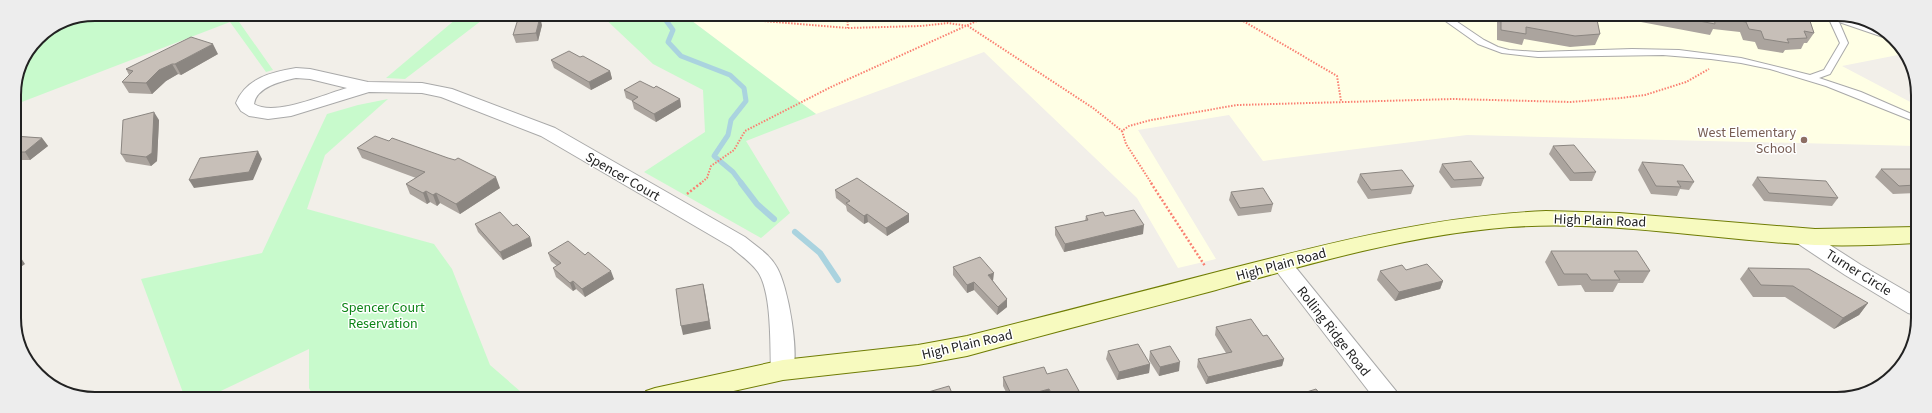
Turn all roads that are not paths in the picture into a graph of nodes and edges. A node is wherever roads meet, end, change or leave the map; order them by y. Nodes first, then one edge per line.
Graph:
1 (1450, 21) edge
2 (1835, 21) edge
3 (1840, 21) edge
4 (1874, 31) edge
5 (1813, 77) junction
6 (368, 87) junction
7 (1911, 117) edge
8 (1911, 235) edge
9 (1801, 236) junction
10 (1281, 263) junction
11 (1911, 304) edge
12 (783, 370) junction
13 (682, 392) edge
14 (1382, 392) edge

1 - 5 lane
2 - 5 lane
3 - 4 lane
5 - 7 lane
6 - 6 street, Spencer Court
6 - 12 street, Spencer Court
8 - 9 street, High Plain Road
9 - 10 street, High Plain Road
9 - 11 street, Turner Circle
10 - 12 street, High Plain Road
10 - 14 street, Rolling Ridge Road
12 - 13 street, High Plain Road

